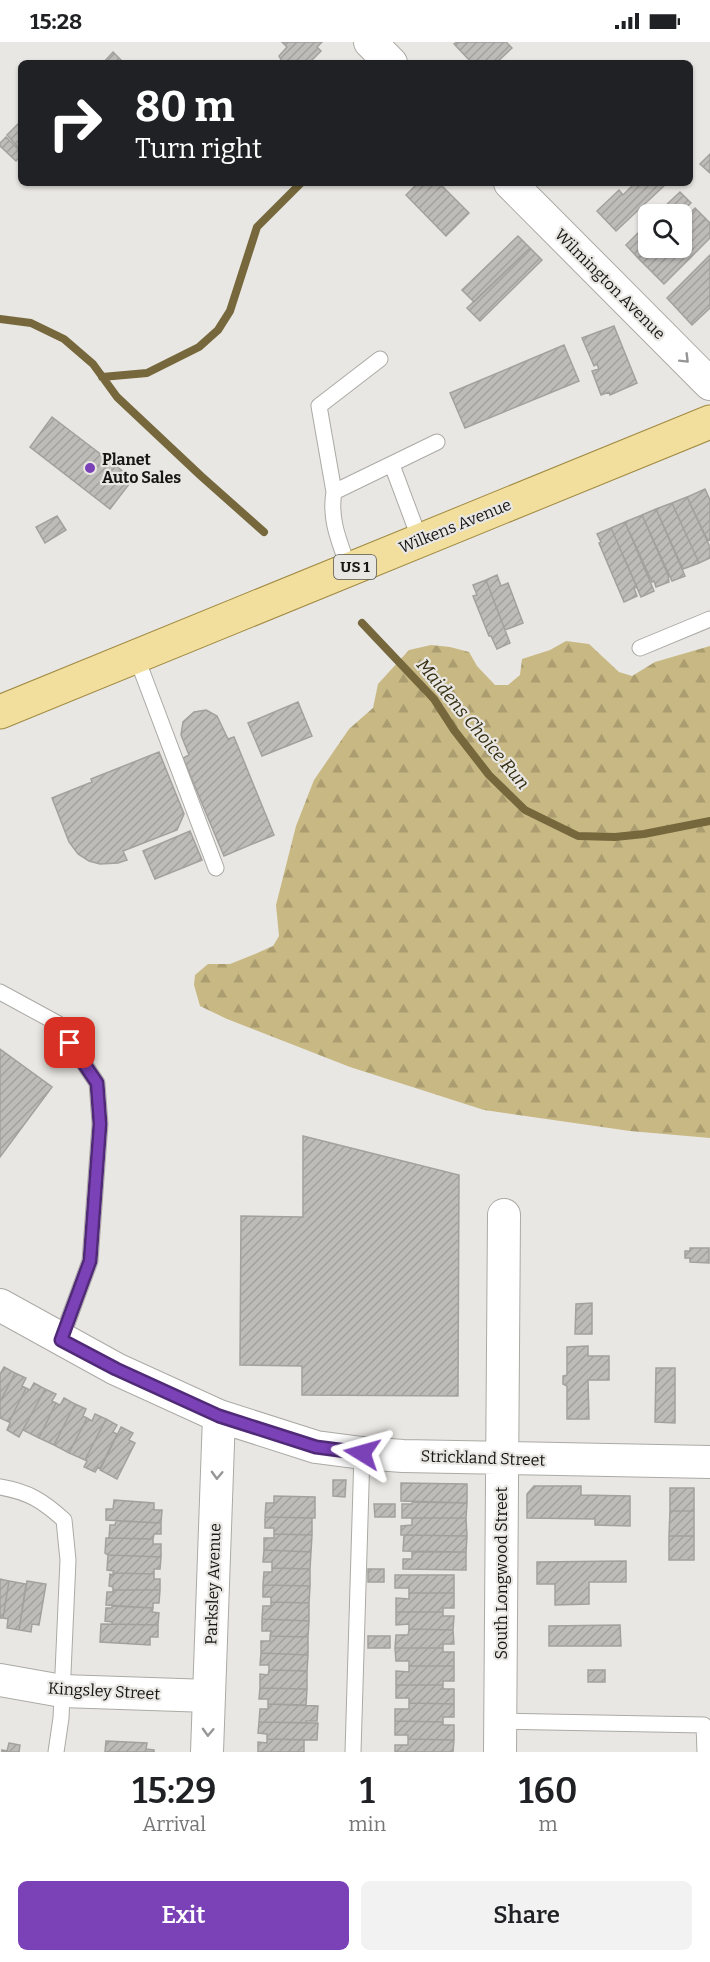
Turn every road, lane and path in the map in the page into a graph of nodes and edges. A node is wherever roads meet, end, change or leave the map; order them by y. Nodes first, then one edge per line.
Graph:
1 (370, 42) edge
2 (388, 60) edge
3 (513, 186) edge
4 (380, 359) dead end
5 (710, 384) edge
6 (710, 422) edge
7 (436, 442) dead end
8 (392, 465) junction
9 (334, 492) junction
10 (420, 540) junction
11 (349, 569) junction
12 (710, 619) edge
13 (640, 648) dead end
14 (136, 656) junction
15 (0, 712) edge
16 (216, 868) dead end
17 (0, 992) edge
18 (504, 1215) dead end
19 (0, 1305) edge
20 (61, 1340) junction
21 (219, 1416) junction
22 (362, 1453) junction
23 (502, 1460) junction
24 (710, 1462) edge
25 (0, 1487) edge
26 (0, 1680) edge
27 (62, 1691) junction
28 (209, 1696) junction
29 (501, 1721) junction
30 (56, 1752) edge
31 (207, 1752) edge
32 (353, 1752) edge
33 (500, 1752) edge
34 (705, 1752) edge

1 - 2 street
3 -> 5 street, Wilmington Avenue
4 - 9 lane
6 - 10 main road, Wilkens Avenue / US 1
7 - 8 lane
8 - 9 lane
8 - 10 lane
9 - 11 lane
10 - 11 main road, Wilkens Avenue / US 1
11 - 14 main road, Wilkens Avenue / US 1
12 - 13 lane
14 - 15 main road, Wilkens Avenue / US 1
14 - 16 lane
17 - 20 lane
18 - 23 street, South Longwood Street
19 - 20 street, Strickland Street
20 - 21 street, Strickland Street
21 - 22 street, Strickland Street
21 -> 28 street, Parksley Avenue
22 - 23 street, Strickland Street
22 - 32 lane
23 - 24 street, Strickland Street
23 - 29 street, South Longwood Street
25 - 27 lane
26 - 27 street, Kingsley Street
27 - 28 street, Kingsley Street
27 - 30 lane
28 -> 31 street, Parksley Avenue
29 - 33 street, South Longwood Street
29 - 34 lane

